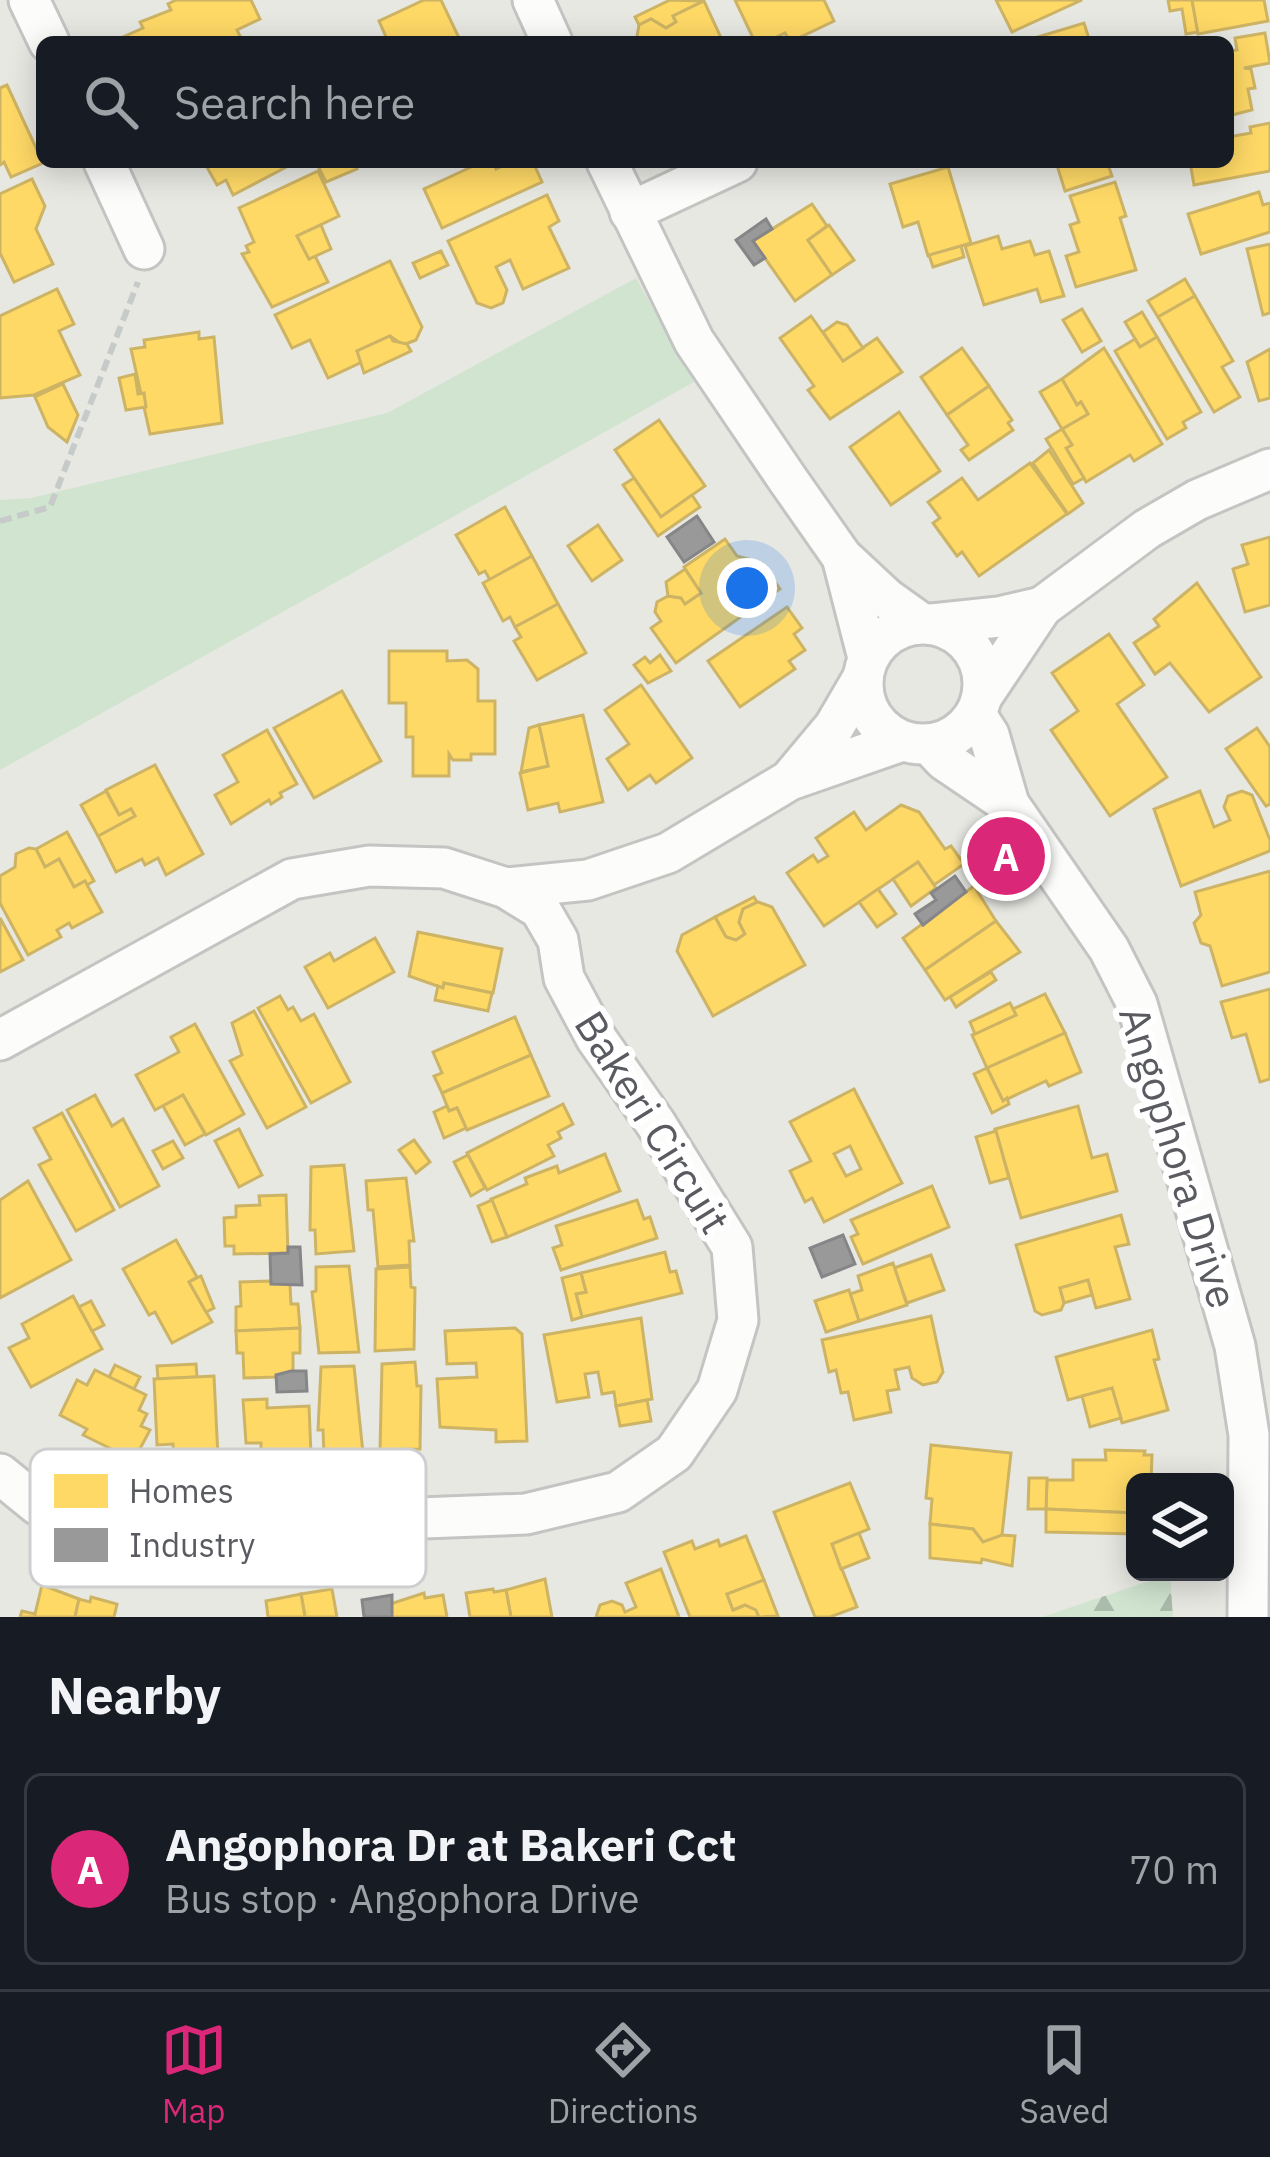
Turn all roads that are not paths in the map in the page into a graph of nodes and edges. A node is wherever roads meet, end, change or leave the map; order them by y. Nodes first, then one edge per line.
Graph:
1 (28, 0) edge
2 (532, 0) edge
3 (0, 13) edge
4 (46, 36) edge
5 (549, 36) edge
6 (107, 168) edge
7 (610, 168) edge
8 (724, 168) edge
9 (630, 212) junction
10 (144, 249) road end
11 (1270, 469) edge
12 (842, 557) junction
13 (1042, 607) junction
14 (927, 623) junction
15 (865, 669) junction
16 (980, 705) junction
17 (916, 743) junction
18 (790, 780) junction
19 (1009, 804) junction
20 (506, 888) junction
21 (0, 1040) edge
22 (1252, 1343) edge
23 (0, 1474) edge
24 (30, 1498) edge
25 (426, 1518) edge
26 (1248, 1617) edge

1 - 3 street
1 - 4 street
2 - 5 street
6 - 10 street
7 - 9 street
8 - 9 street
9 - 12 street
11 - 13 street
12 - 14 street
12 - 15 street
13 - 14 street
13 - 16 street
14 - 15 street
14 - 16 street
15 - 17 street
15 - 18 street, Bakeri Circuit
16 - 17 street
16 - 19 street, Angophora Drive
17 - 18 street, Bakeri Circuit
17 - 19 street, Angophora Drive
18 - 20 street, Bakeri Circuit
19 - 22 street, Angophora Drive
20 - 21 street, Bakeri Circuit
20 - 25 street, Bakeri Circuit
22 - 26 street, Angophora Drive
23 - 24 street, Bakeri Circuit

